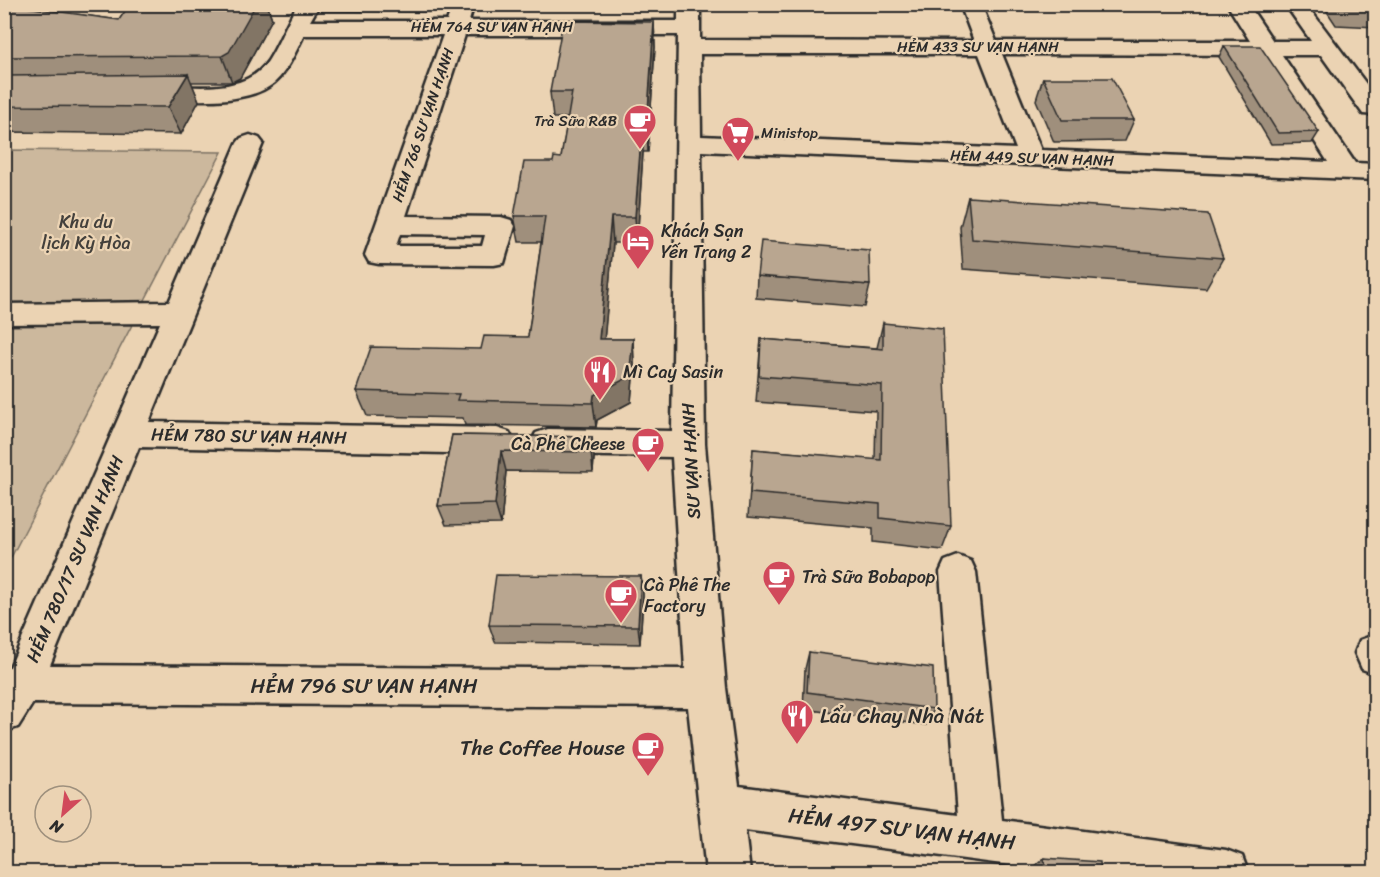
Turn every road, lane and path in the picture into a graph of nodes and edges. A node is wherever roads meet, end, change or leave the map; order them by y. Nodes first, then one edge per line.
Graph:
1 (308, 4) edge
2 (689, 4) edge
3 (970, 4) edge
4 (1237, 4) edge
5 (1295, 4) edge
6 (460, 15) edge
7 (295, 27) junction
8 (689, 38) junction
9 (987, 47) junction
10 (1266, 48) junction
11 (1327, 48) junction
12 (133, 92) edge
13 (1372, 109) dead end
14 (250, 143) dead end
15 (689, 143) junction
16 (1032, 158) junction
17 (1347, 171) junction
18 (1376, 172) edge
19 (390, 225) dead end
20 (180, 312) junction
21 (4, 314) edge
22 (127, 434) junction
23 (688, 444) junction
24 (958, 572) dead end
25 (706, 688) junction
26 (11, 694) edge
27 (720, 805) junction
28 (982, 840) junction
29 (1117, 865) edge
30 (728, 873) edge
31 (1226, 873) edge

1 - 7 street
2 - 8 street, SƯ VẠN HẠNH
3 - 9 street
4 - 10 street
5 - 11 street
6 - 7 street, HẺM 764 SƯ VẠN HẠNH
6 - 8 street, HẺM 764 SƯ VẠN HẠNH
6 - 19 street, HẺM 766 SƯ VẠN HẠNH
7 - 12 street
8 - 9 street, HẺM 433 SƯ VẠN HẠNH
8 - 15 street, SƯ VẠN HẠNH
9 - 10 street, HẺM 433 SƯ VẠN HẠNH
9 - 16 street
10 - 11 street, HẺM 433 SƯ VẠN HẠNH
10 - 17 street
11 - 13 street
14 - 20 street, HẺM 780 SƯ VẠN HẠNH
15 - 16 street, HẺM 449 SƯ VẠN HẠNH
15 - 23 street, SƯ VẠN HẠNH
16 - 17 street, HẺM 449 SƯ VẠN HẠNH
17 - 18 street, HẺM 449 SƯ VẠN HẠNH
20 - 21 street
20 - 22 street, HẺM 780 SƯ VẠN HẠNH
22 - 23 street, HẺM 780 SƯ VẠN HẠNH
22 - 26 street, HẺM 780/17 SƯ VẠN HẠNH
23 - 25 street, SƯ VẠN HẠNH
24 - 28 street
25 - 26 street, HẺM 796 SƯ VẠN HẠNH
25 - 27 street, SƯ VẠN HẠNH
27 - 28 street, HẺM 497 SƯ VẠN HẠNH
27 - 30 street, SƯ VẠN HẠNH
28 - 29 street, HẺM 497 SƯ VẠN HẠNH
29 - 31 street, HẺM 497 SƯ VẠN HẠNH

